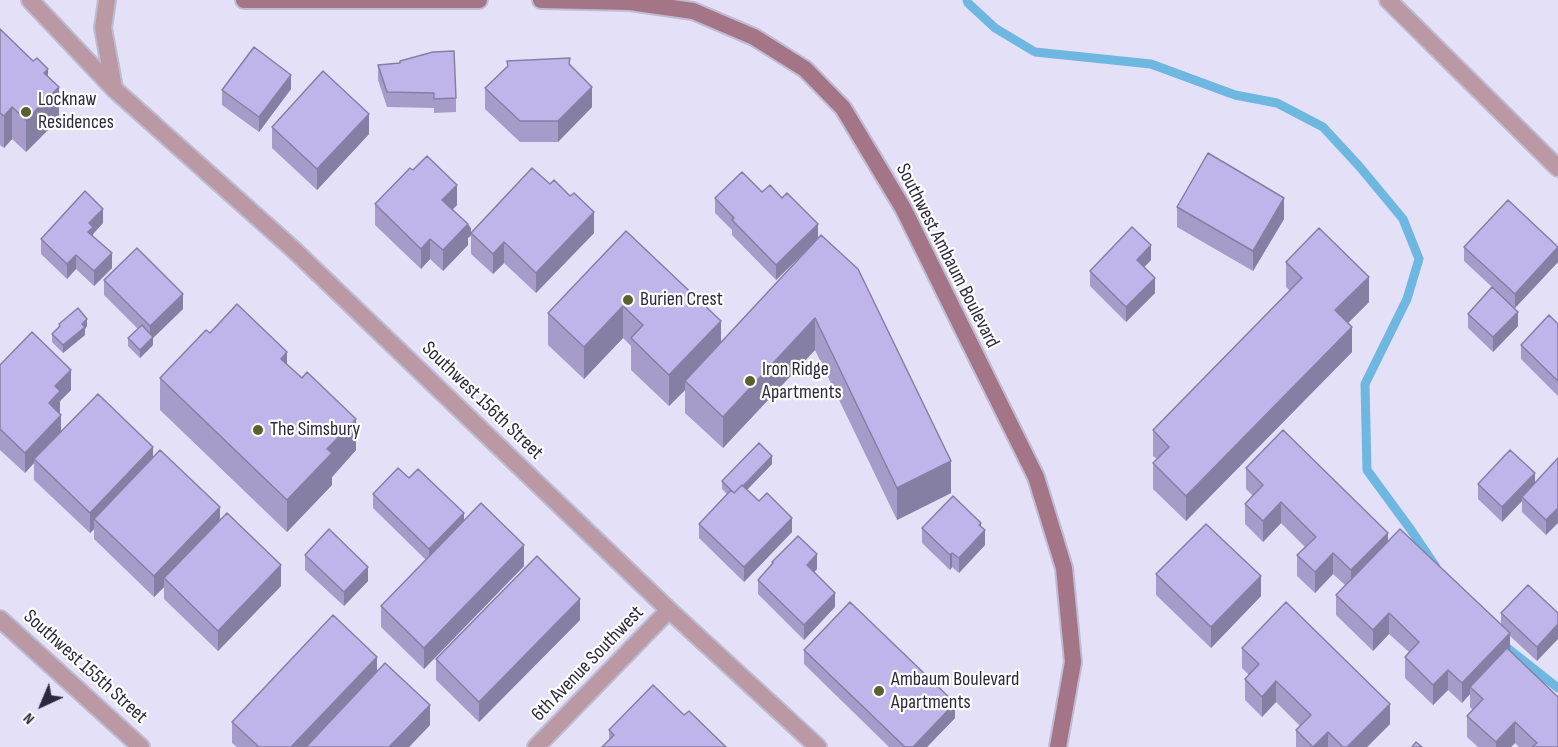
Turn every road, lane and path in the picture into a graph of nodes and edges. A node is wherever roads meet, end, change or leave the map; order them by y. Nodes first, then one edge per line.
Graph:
1 (30, 0) edge
2 (107, 0) edge
3 (244, 0) edge
4 (479, 0) edge
5 (541, 0) edge
6 (1388, 0) edge
7 (114, 89) junction
8 (1558, 168) edge
9 (669, 610) junction
10 (0, 619) edge
11 (141, 747) edge
12 (537, 747) edge
13 (818, 747) edge
14 (1058, 747) edge

1 - 7 street, Southwest 156th Street
2 - 7 street
3 - 4 main road
5 - 14 main road, Southwest Ambaum Boulevard
6 - 8 street
7 - 9 street, Southwest 156th Street
9 - 12 street, 6th Avenue Southwest
9 - 13 street, Southwest 156th Street
10 - 11 street, Southwest 155th Street

